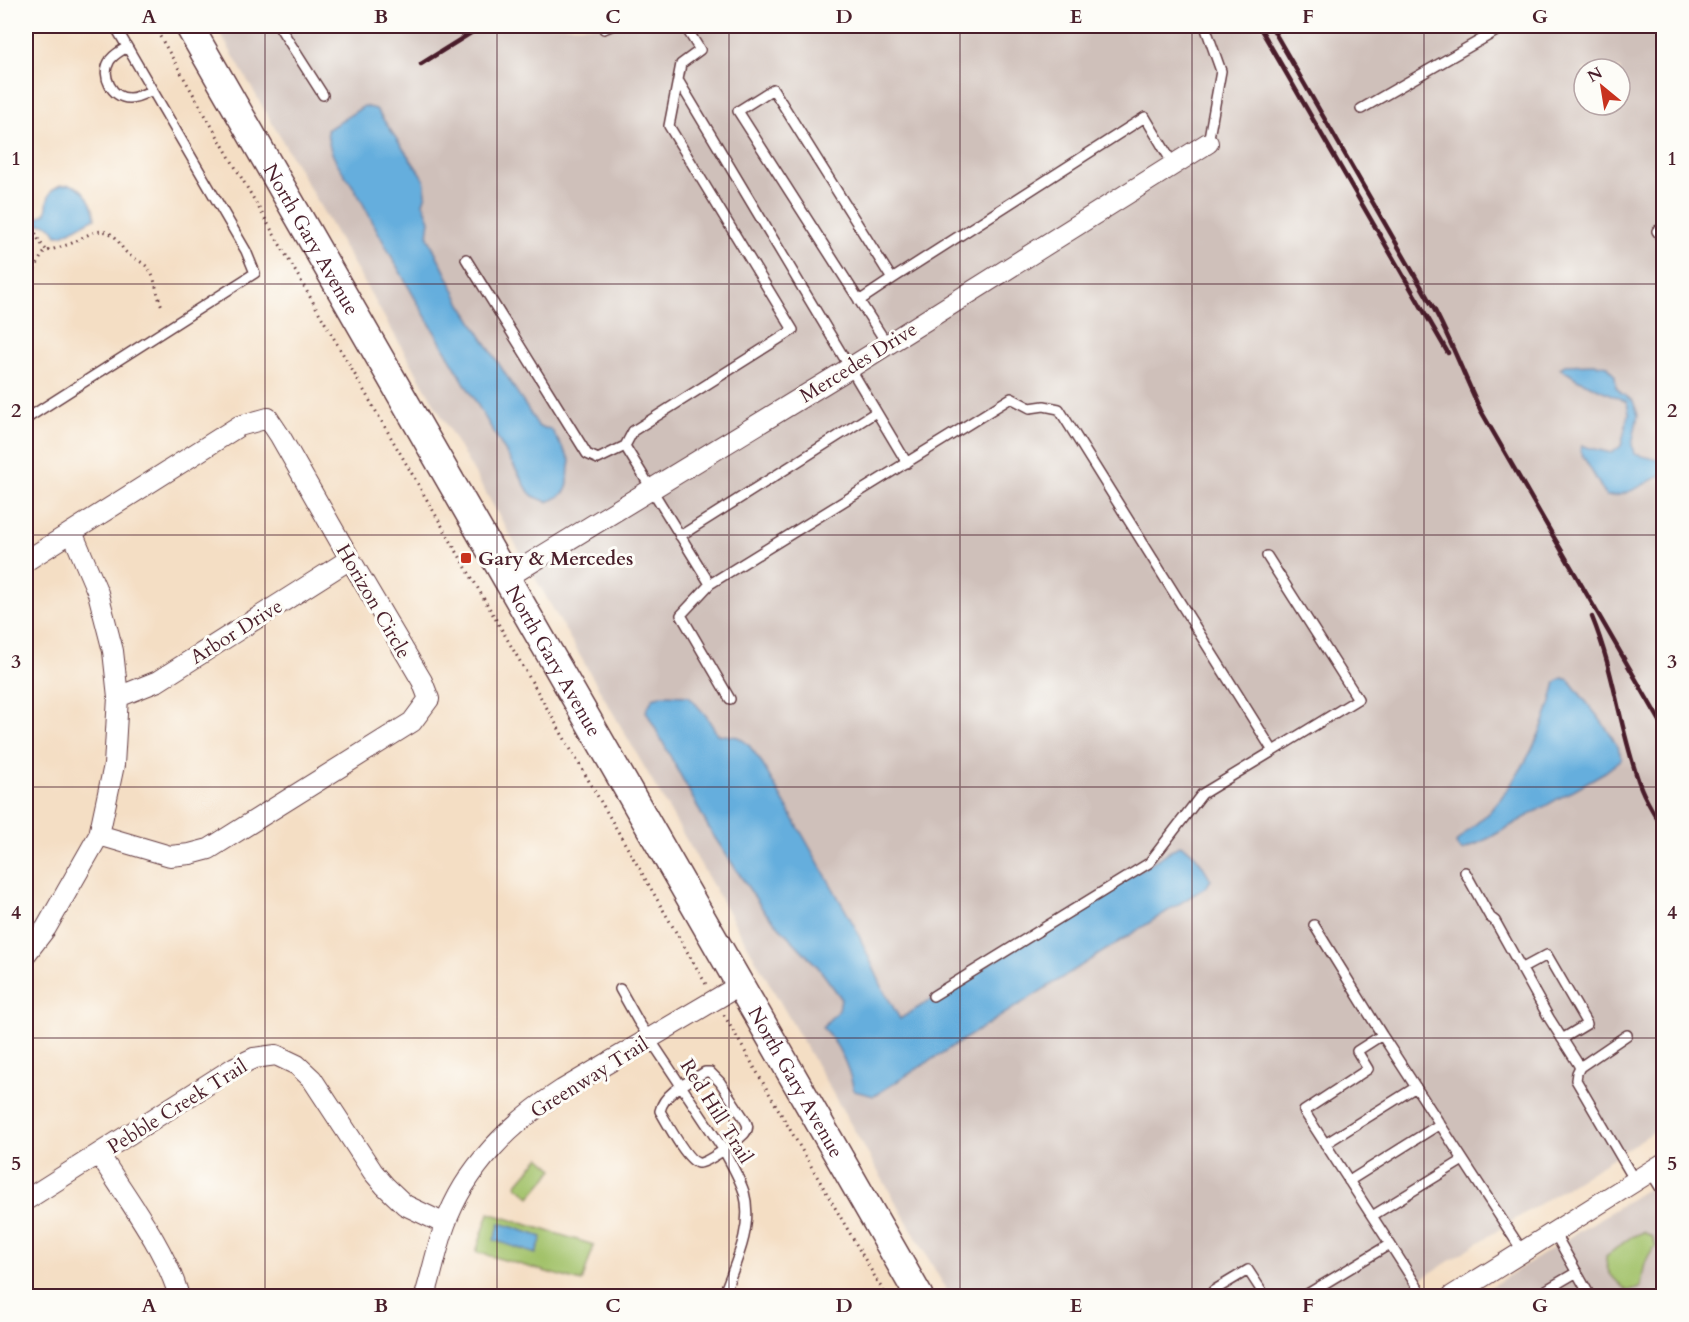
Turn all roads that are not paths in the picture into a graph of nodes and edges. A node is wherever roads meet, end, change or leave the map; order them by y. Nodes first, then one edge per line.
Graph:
1 (115, 26) edge
2 (189, 26) edge
3 (279, 26) edge
4 (685, 26) edge
5 (1205, 26) edge
6 (1505, 26) edge
7 (128, 47) junction
8 (678, 80) junction
9 (152, 90) junction
10 (323, 95) dead end
11 (1361, 109) dead end
12 (1208, 142) joint
13 (1173, 164) junction
14 (1664, 227) edge
15 (1664, 241) edge
16 (466, 259) dead end
17 (892, 279) junction
18 (859, 301) junction
19 (887, 344) junction
20 (850, 368) junction
21 (876, 412) junction
22 (26, 419) edge
23 (625, 446) junction
24 (907, 462) junction
25 (651, 489) junction
26 (72, 532) junction
27 (680, 536) junction
28 (1267, 556) dead end
29 (350, 559) junction
30 (26, 561) edge
31 (506, 578) junction
32 (710, 584) junction
33 (118, 697) junction
34 (730, 699) dead end
35 (1273, 751) junction
36 (99, 836) junction
37 (1465, 872) dead end
38 (1314, 925) dead end
39 (26, 954) edge
40 (1521, 969) junction
41 (740, 985) junction
42 (620, 989) dead end
43 (933, 996) dead end
44 (1382, 1035) junction
45 (1627, 1035) dead end
46 (650, 1039) junction
47 (1562, 1039) junction
48 (1580, 1066) junction
49 (681, 1087) junction
50 (1416, 1087) junction
51 (1440, 1124) junction
52 (1325, 1144) junction
53 (723, 1149) junction
54 (99, 1154) junction
55 (1463, 1160) junction
56 (1650, 1172) edge
57 (1349, 1181) junction
58 (1664, 1194) edge
59 (26, 1200) edge
60 (1372, 1216) junction
61 (445, 1224) junction
62 (1554, 1232) junction
63 (1390, 1244) junction
64 (1523, 1252) junction
65 (1577, 1272) junction
66 (179, 1296) edge
67 (425, 1296) edge
68 (723, 1296) edge
69 (919, 1296) edge
70 (1217, 1296) edge
71 (1265, 1296) edge
72 (1304, 1296) edge
73 (1423, 1296) edge
74 (1452, 1296) edge
75 (1536, 1296) edge
76 (1590, 1296) edge

1 - 7 lane
2 - 31 street, North Gary Avenue
3 - 10 lane
4 - 8 lane
5 - 12 lane
6 - 11 lane
7 - 9 lane
7 - 9 lane
8 - 20 lane
8 - 23 lane
9 - 22 lane
12 - 13 street, Mercedes Drive
13 - 17 lane
13 - 19 street, Mercedes Drive
14 - 15 lane
16 - 23 lane
17 - 18 lane
17 - 18 lane
18 - 19 lane
19 - 20 street, Mercedes Drive
20 - 21 lane
20 - 25 street, Mercedes Drive
21 - 24 lane
21 - 27 lane
23 - 25 lane
24 - 32 lane
24 - 35 lane
25 - 27 lane
25 - 31 street, Mercedes Drive
26 - 29 street, Horizon Circle
26 - 30 street, Horizon Circle
26 - 33 street
27 - 32 lane
28 - 35 lane
29 - 33 street, Arbor Drive
29 - 36 street, Horizon Circle
31 - 41 street, North Gary Avenue
32 - 34 lane
33 - 36 street
35 - 43 lane
36 - 39 street
37 - 40 lane
38 - 44 lane
40 - 47 lane
40 - 47 lane
41 - 46 street, Greenway Trail
41 - 69 street, North Gary Avenue
42 - 46 lane, Red Hill Trail
44 - 50 lane
44 - 52 lane
45 - 48 lane
46 - 49 lane, Red Hill Trail
46 - 61 street, Greenway Trail
47 - 48 lane
48 - 56 lane
49 - 53 lane, Red Hill Trail
49 - 53 lane
49 - 53 lane
50 - 51 lane
50 - 52 lane
51 - 55 lane
51 - 57 lane
52 - 57 lane
53 - 68 lane, Red Hill Trail
54 - 59 street, Pebble Creek Trail
54 - 61 street, Pebble Creek Trail
54 - 66 street
55 - 60 lane
55 - 64 lane
56 - 58 lane
56 - 62 street
57 - 60 lane
60 - 63 lane
61 - 67 street, Greenway Trail
62 - 64 street
62 - 65 lane
63 - 72 lane
63 - 73 lane
64 - 74 street
65 - 75 lane
65 - 76 lane
70 - 71 lane

